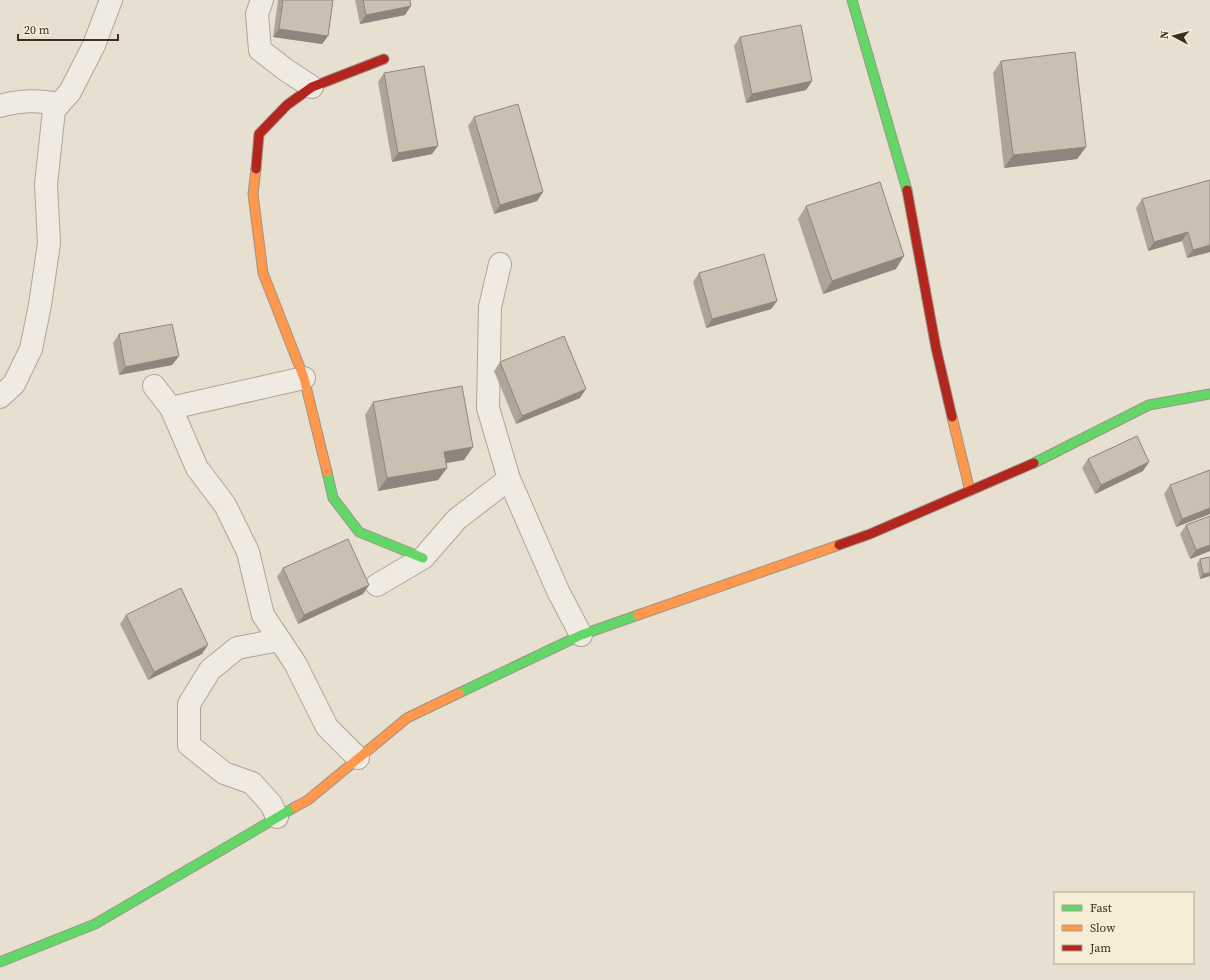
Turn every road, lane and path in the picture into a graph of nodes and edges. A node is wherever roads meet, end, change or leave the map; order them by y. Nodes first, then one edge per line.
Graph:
1 (111, 0) edge
2 (262, 0) edge
3 (852, 0) edge
4 (384, 59) dead end
5 (312, 87) junction
6 (59, 104) junction
7 (0, 106) edge
8 (500, 264) dead end
9 (304, 378) junction
10 (154, 386) dead end
11 (1210, 394) edge
12 (0, 397) edge
13 (170, 408) junction
14 (509, 479) junction
15 (970, 491) junction
16 (423, 558) junction
17 (377, 585) dead end
18 (581, 635) junction
19 (279, 640) junction
20 (358, 758) junction
21 (277, 817) junction
22 (0, 962) edge

1 - 6 street
2 - 5 street
3 - 15 street
4 - 5 street
5 - 9 street
6 - 7 street
6 - 12 street
8 - 14 street
9 - 13 street
9 - 16 street
10 - 13 street
11 - 15 street
13 - 19 street
14 - 16 street
14 - 18 street
15 - 18 street
16 - 17 street
18 - 20 street
19 - 20 street
19 - 21 street
20 - 21 street
21 - 22 street

